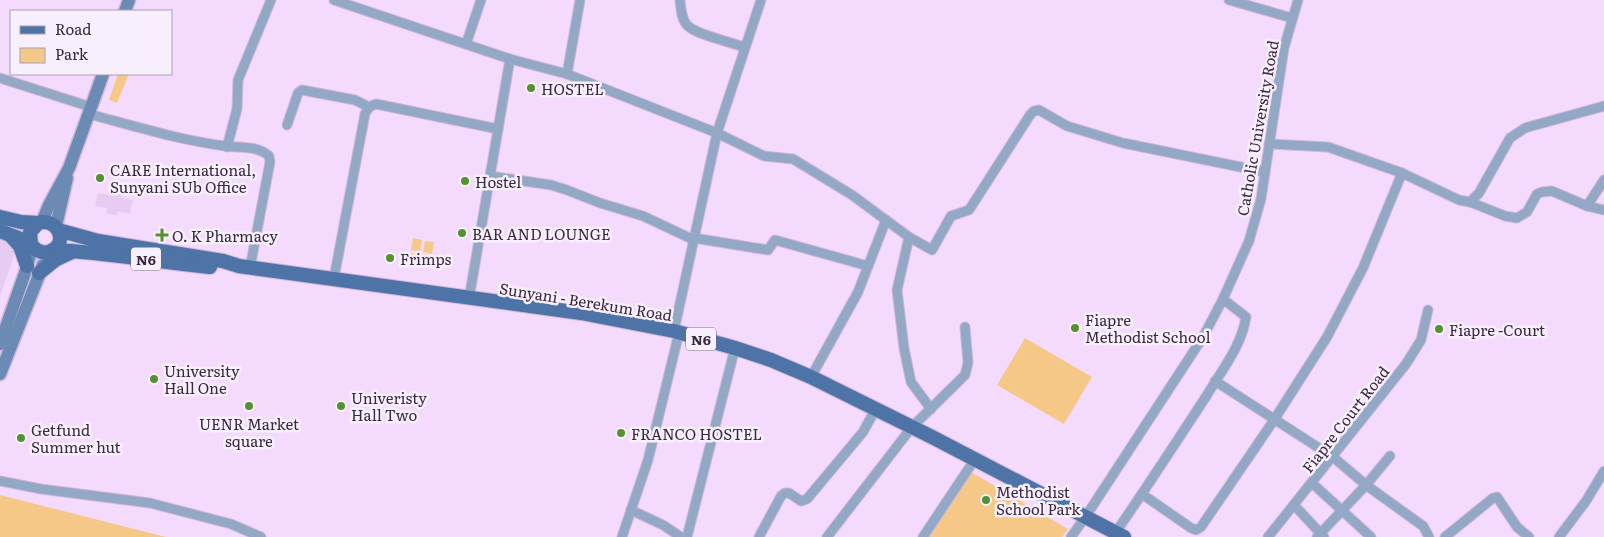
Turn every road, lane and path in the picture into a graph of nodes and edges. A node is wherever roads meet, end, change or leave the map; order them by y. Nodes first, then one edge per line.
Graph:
1 (271, 0) edge
2 (334, 0) edge
3 (482, 0) edge
4 (580, 0) edge
5 (680, 0) edge
6 (761, 0) edge
7 (1230, 0) edge
8 (1298, 0) edge
9 (1292, 18) junction
10 (466, 44) junction
11 (744, 47) junction
12 (510, 59) junction
13 (567, 74) junction
14 (103, 75) edge
15 (0, 78) edge
16 (1604, 106) edge
17 (369, 107) junction
18 (90, 110) junction
19 (287, 125) dead end
20 (498, 129) junction
21 (717, 133) junction
22 (1269, 144) junction
23 (227, 147) junction
24 (69, 168) junction
25 (1265, 172) junction
26 (1402, 173) junction
27 (490, 176) junction
28 (1604, 180) edge
29 (1470, 202) junction
30 (1587, 206) junction
31 (1604, 210) edge
32 (0, 217) edge
33 (886, 220) junction
34 (40, 222) junction
35 (57, 228) junction
36 (6, 234) edge
37 (909, 237) junction
38 (694, 239) junction
39 (32, 246) junction
40 (52, 250) junction
41 (74, 251) junction
42 (868, 266) junction
43 (244, 267) junction
44 (33, 270) junction
45 (334, 278) junction
46 (469, 299) junction
47 (1223, 299) junction
48 (1428, 310) dead end
49 (964, 327) dead end
50 (676, 332) junction
51 (0, 344) edge
52 (735, 348) junction
53 (0, 374) edge
54 (811, 377) junction
55 (1215, 382) junction
56 (930, 409) junction
57 (876, 410) junction
58 (1274, 420) junction
59 (912, 427) junction
60 (1390, 456) dead end
61 (1333, 457) junction
62 (975, 459) junction
63 (1603, 473) edge
64 (0, 481) edge
65 (1312, 483) junction
66 (1366, 485) junction
67 (1142, 494) junction
68 (1294, 505) junction
69 (631, 510) junction
70 (1342, 510) junction
71 (1086, 516) junction
72 (1120, 535) edge
73 (1365, 535) edge
74 (1272, 536) edge
75 (1320, 536) edge
76 (261, 537) edge
77 (622, 537) edge
78 (681, 537) edge
79 (688, 537) edge
80 (759, 537) edge
81 (827, 537) edge
82 (923, 537) edge
83 (1071, 537) edge
84 (1429, 537) edge
85 (1445, 537) edge
86 (1528, 537) edge
87 (1559, 537) edge

1 - 23 street
2 - 10 street
3 - 10 street
4 - 13 street
5 - 11 street
6 - 11 street
7 - 9 street
8 - 9 street, Catholic University Road
9 - 22 street, Catholic University Road
10 - 12 street
11 - 21 street
12 - 13 street
12 - 20 street
13 - 21 street
14 - 18 street
15 - 18 street
16 - 29 street
17 - 19 street
17 - 20 street
17 - 45 street
18 - 23 street
18 - 24 street
20 - 27 street
21 - 33 street
21 - 38 street
22 - 25 street, Catholic University Road
22 - 26 street
23 - 43 street
24 - 34 street
24 - 35 street
25 - 37 street
25 - 47 street, Catholic University Road
26 - 29 street
26 - 58 street
27 - 38 street
27 - 46 street
28 - 30 street
29 - 30 street
30 - 31 street
32 - 34 main road, N6
33 - 37 street
33 - 42 street
34 - 35 main road, N6
34 - 39 main road
35 - 40 main road
35 - 43 main road, Sunyani - Berekum Road / N6
36 - 39 main road, N6
36 - 44 main road
37 - 56 street
38 - 42 street
38 - 50 street
39 - 40 main road, N6
39 - 44 street
40 - 41 main road, Sunyani - Berekum Road / N6
40 - 44 street
41 - 43 main road, Sunyani - Berekum Road / N6
41 - 44 main road
42 - 54 street
43 - 45 main road, Sunyani - Berekum Road / N6
44 - 51 street
44 - 53 street
45 - 46 main road, Sunyani - Berekum Road / N6
46 - 50 main road, Sunyani - Berekum Road / N6
47 - 55 street
47 - 71 street, Catholic University Road
48 - 61 street, Fiapre Court Road
49 - 56 street
50 - 52 main road, Sunyani - Berekum Road / N6
50 - 69 street
52 - 54 main road, Sunyani - Berekum Road / N6
52 - 79 street
54 - 57 main road, Sunyani - Berekum Road / N6
55 - 58 street
55 - 67 street
56 - 59 street
57 - 59 main road, Sunyani - Berekum Road / N6
57 - 80 street
58 - 61 street
58 - 67 street
59 - 62 main road, Sunyani - Berekum Road / N6
59 - 81 street
60 - 66 street
61 - 65 street, Fiapre Court Road
61 - 66 street
62 - 71 main road, Sunyani - Berekum Road / N6
62 - 82 street
63 - 87 street
64 - 76 street
65 - 68 street, Fiapre Court Road
65 - 70 street
66 - 70 street
66 - 84 street
67 - 72 street
68 - 74 street, Fiapre Court Road
68 - 75 street
69 - 77 street
69 - 78 street
70 - 73 street
70 - 75 street
71 - 72 main road, Sunyani - Berekum Road / N6
71 - 83 street, Catholic University Road
85 - 86 street

